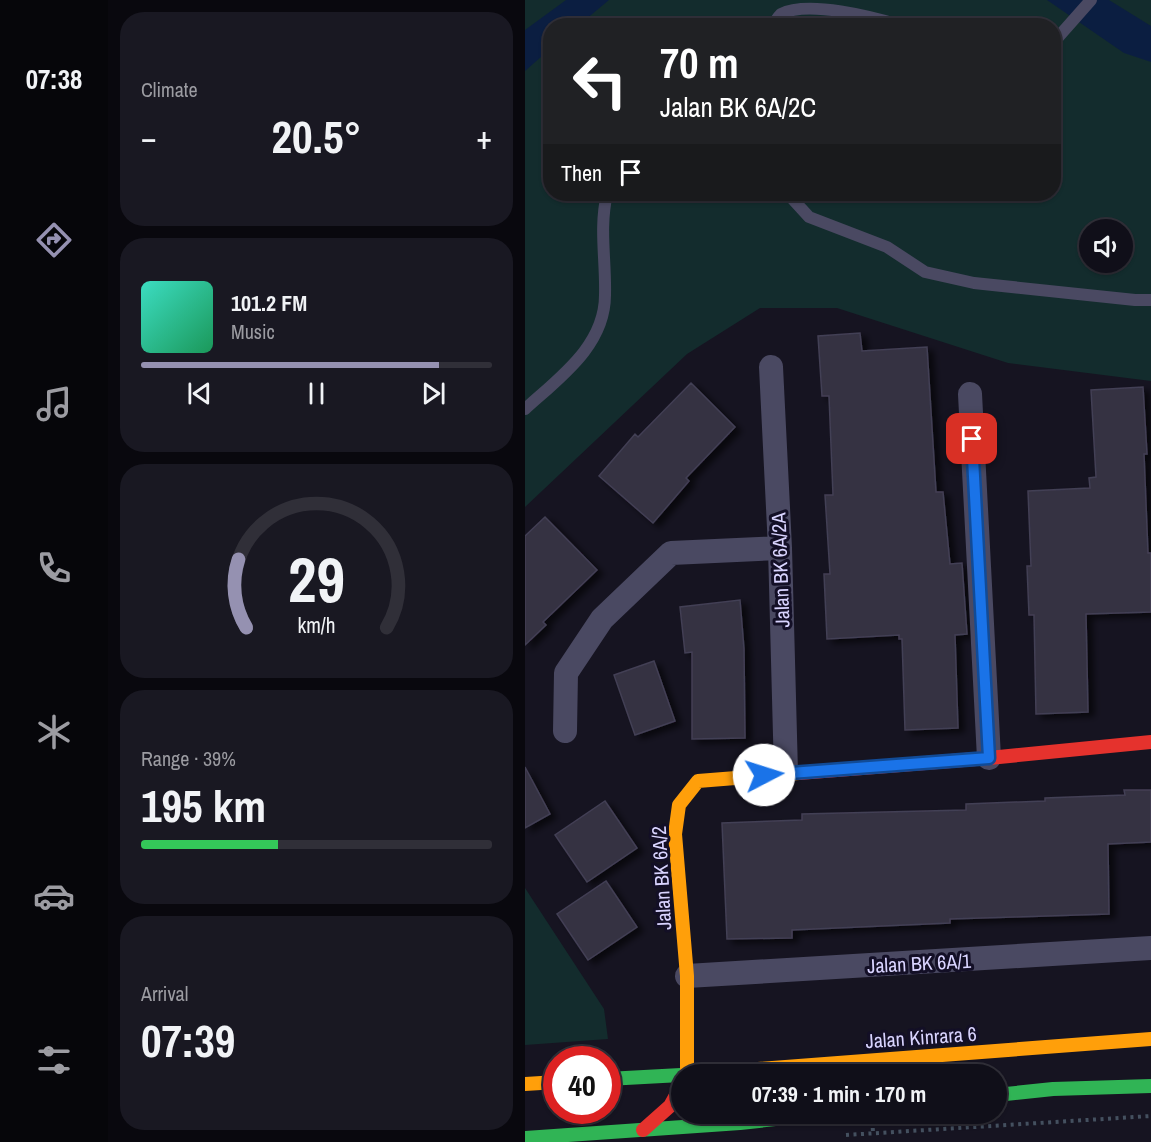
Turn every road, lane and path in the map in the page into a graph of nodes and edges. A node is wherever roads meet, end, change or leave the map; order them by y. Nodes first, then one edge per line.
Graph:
1 (1091, 0) edge
2 (778, 18) edge
3 (877, 18) edge
4 (1061, 34) edge
5 (605, 201) edge
6 (794, 201) edge
7 (1151, 300) edge
8 (771, 367) dead end
9 (970, 394) dead end
10 (525, 409) edge
11 (780, 548) junction
12 (565, 730) dead end
13 (1151, 742) edge
14 (989, 758) junction
15 (786, 773) junction
16 (1151, 948) edge
17 (687, 976) junction
18 (1151, 1039) edge
19 (687, 1064) edge
20 (825, 1064) edge
21 (671, 1076) edge
22 (621, 1078) edge
23 (543, 1083) edge
24 (525, 1084) edge
25 (1151, 1086) edge
26 (1007, 1094) edge
27 (671, 1104) edge
28 (1151, 1116) edge
29 (726, 1124) edge
30 (872, 1124) edge
31 (643, 1130) junction
32 (873, 1133) junction
33 (840, 1135) dead end
34 (525, 1138) edge

1 - 4 lane
2 - 3 lane
5 - 10 lane
6 - 7 lane
8 - 11 street, Jalan BK 6A/2A
9 - 14 street
11 - 12 street
11 - 15 street, Jalan BK 6A/2A
13 - 14 main road, Jalan BK 6A/2
14 - 15 main road, Jalan BK 6A/2
15 - 17 main road, Jalan BK 6A/2
16 - 17 street, Jalan BK 6A/1
17 - 19 main road, Jalan BK 6A/2
18 - 20 main road, Jalan Kinrara 6
21 - 22 main road
23 - 24 main road
25 - 26 main road
27 - 31 main road
28 - 32 path
29 - 31 main road
30 - 32 path
31 - 34 main road
32 - 33 path

